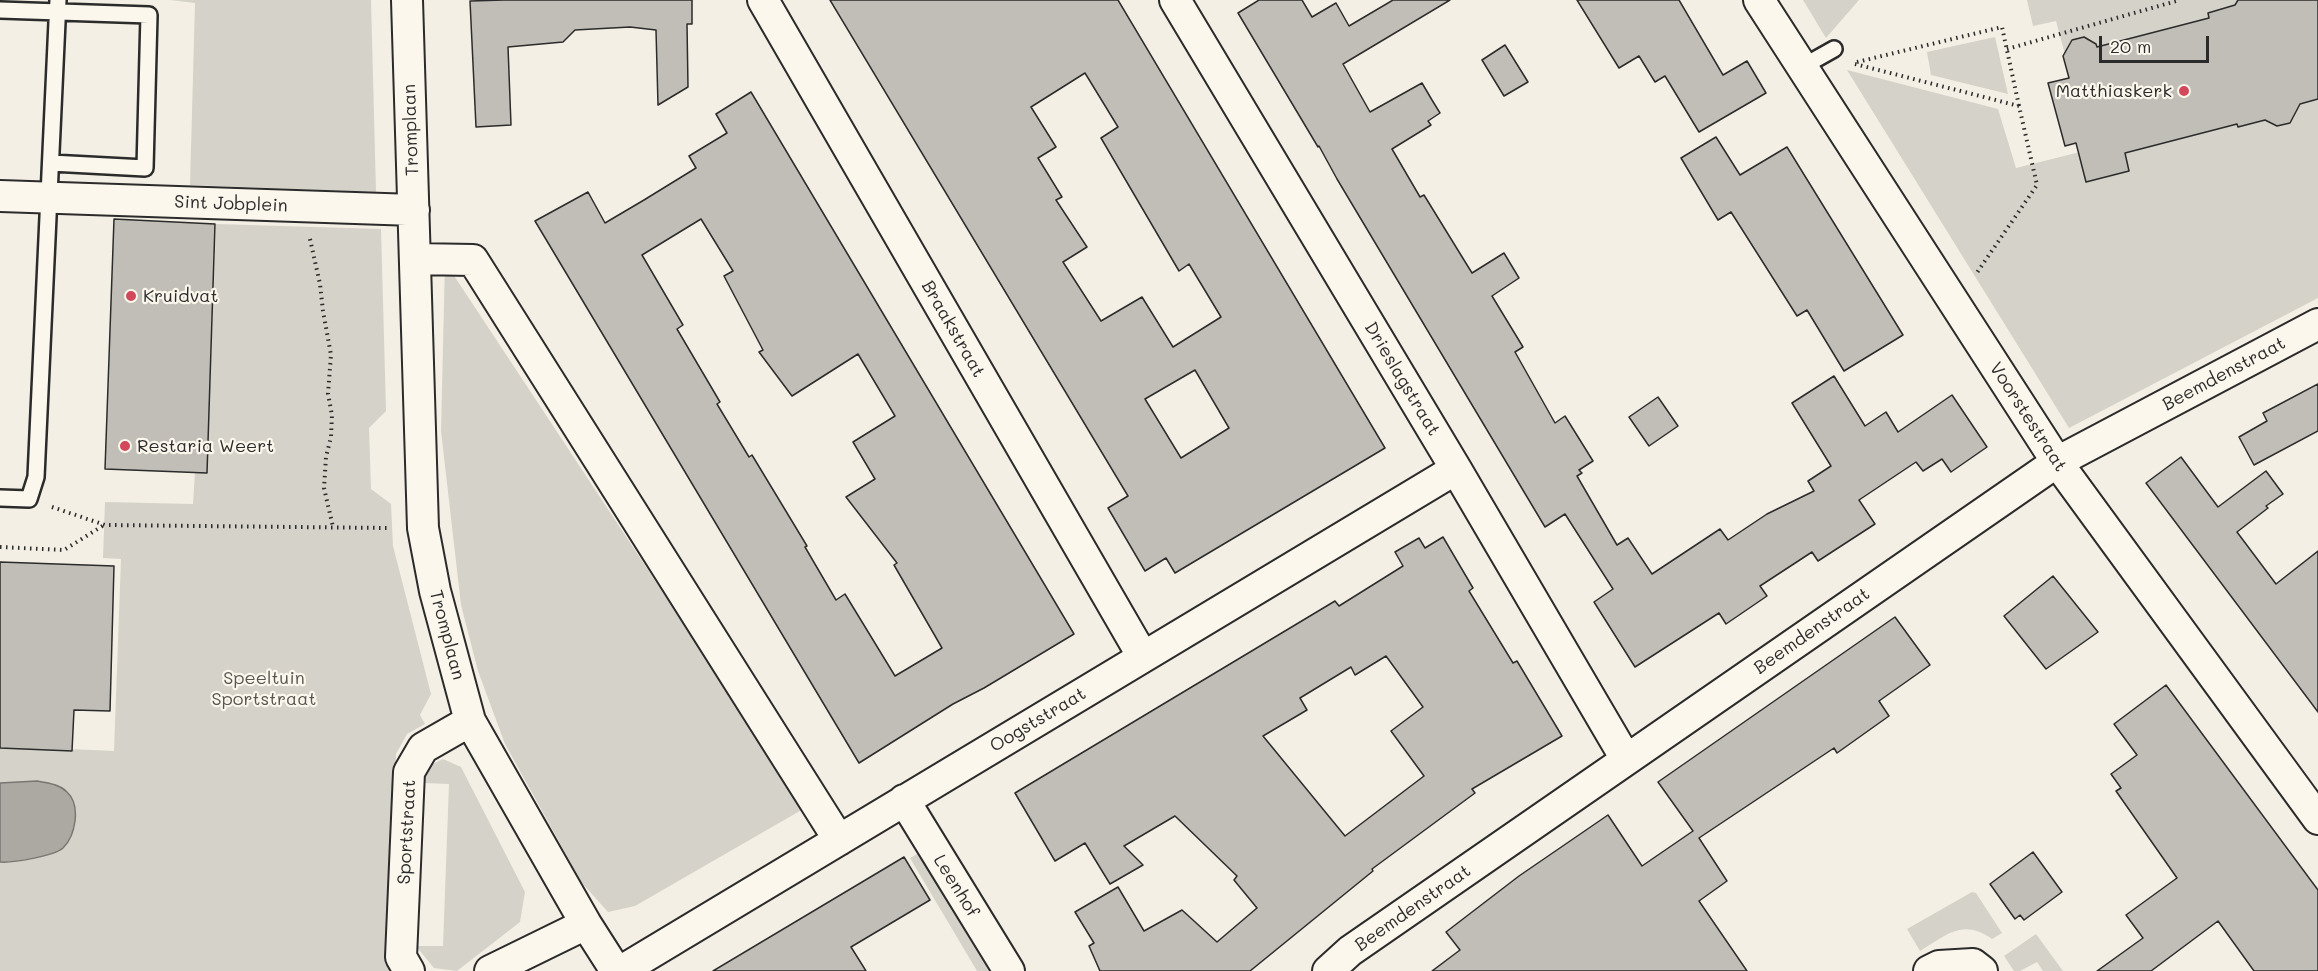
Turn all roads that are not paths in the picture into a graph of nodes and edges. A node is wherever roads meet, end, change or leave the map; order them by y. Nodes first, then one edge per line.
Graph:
1 (407, 0) edge
2 (763, 0) edge
3 (1175, 0) edge
4 (1759, 0) edge
5 (58, 6) edge
6 (0, 10) edge
7 (1834, 50) dead end
8 (1802, 67) junction
9 (51, 163) junction
10 (0, 196) edge
11 (49, 198) junction
12 (414, 210) junction
13 (415, 259) junction
14 (2318, 324) edge
15 (2057, 462) junction
16 (1456, 469) junction
17 (0, 498) edge
18 (1143, 657) junction
19 (470, 722) junction
20 (1626, 759) junction
21 (904, 801) junction
22 (2318, 819) edge
23 (839, 840) junction
24 (586, 924) junction
25 (1358, 961) edge
26 (409, 971) edge
27 (490, 971) edge
28 (616, 971) edge
29 (621, 971) edge
30 (1009, 971) edge
31 (1328, 971) edge
32 (1929, 971) edge
33 (1982, 971) edge

1 - 12 street, Tromplaan
2 - 18 street, Braakstraat
3 - 16 street, Drieslagstraat
4 - 8 street, Voorstestraat
5 - 6 lane
5 - 9 lane
5 - 9 lane
7 - 8 lane
8 - 15 street, Voorstestraat
9 - 11 lane
10 - 11 street, Sint Jobplein
11 - 12 street, Sint Jobplein
11 - 17 lane
12 - 13 street, Tromplaan
13 - 19 street, Tromplaan
13 - 23 street
14 - 15 street, Beemdenstraat
15 - 20 street, Beemdenstraat
15 - 22 street, Voorstestraat
16 - 18 street, Oogststraat
16 - 20 street, Drieslagstraat
18 - 21 street, Oogststraat
19 - 24 street, Tromplaan
19 - 26 street, Sportstraat
20 - 25 street, Beemdenstraat
21 - 23 street, Oogststraat
21 - 30 street, Leenhof
23 - 29 street, Oogststraat
24 - 27 street
24 - 28 street, Tromplaan
25 - 31 street, Beemdenstraat
32 - 33 street

